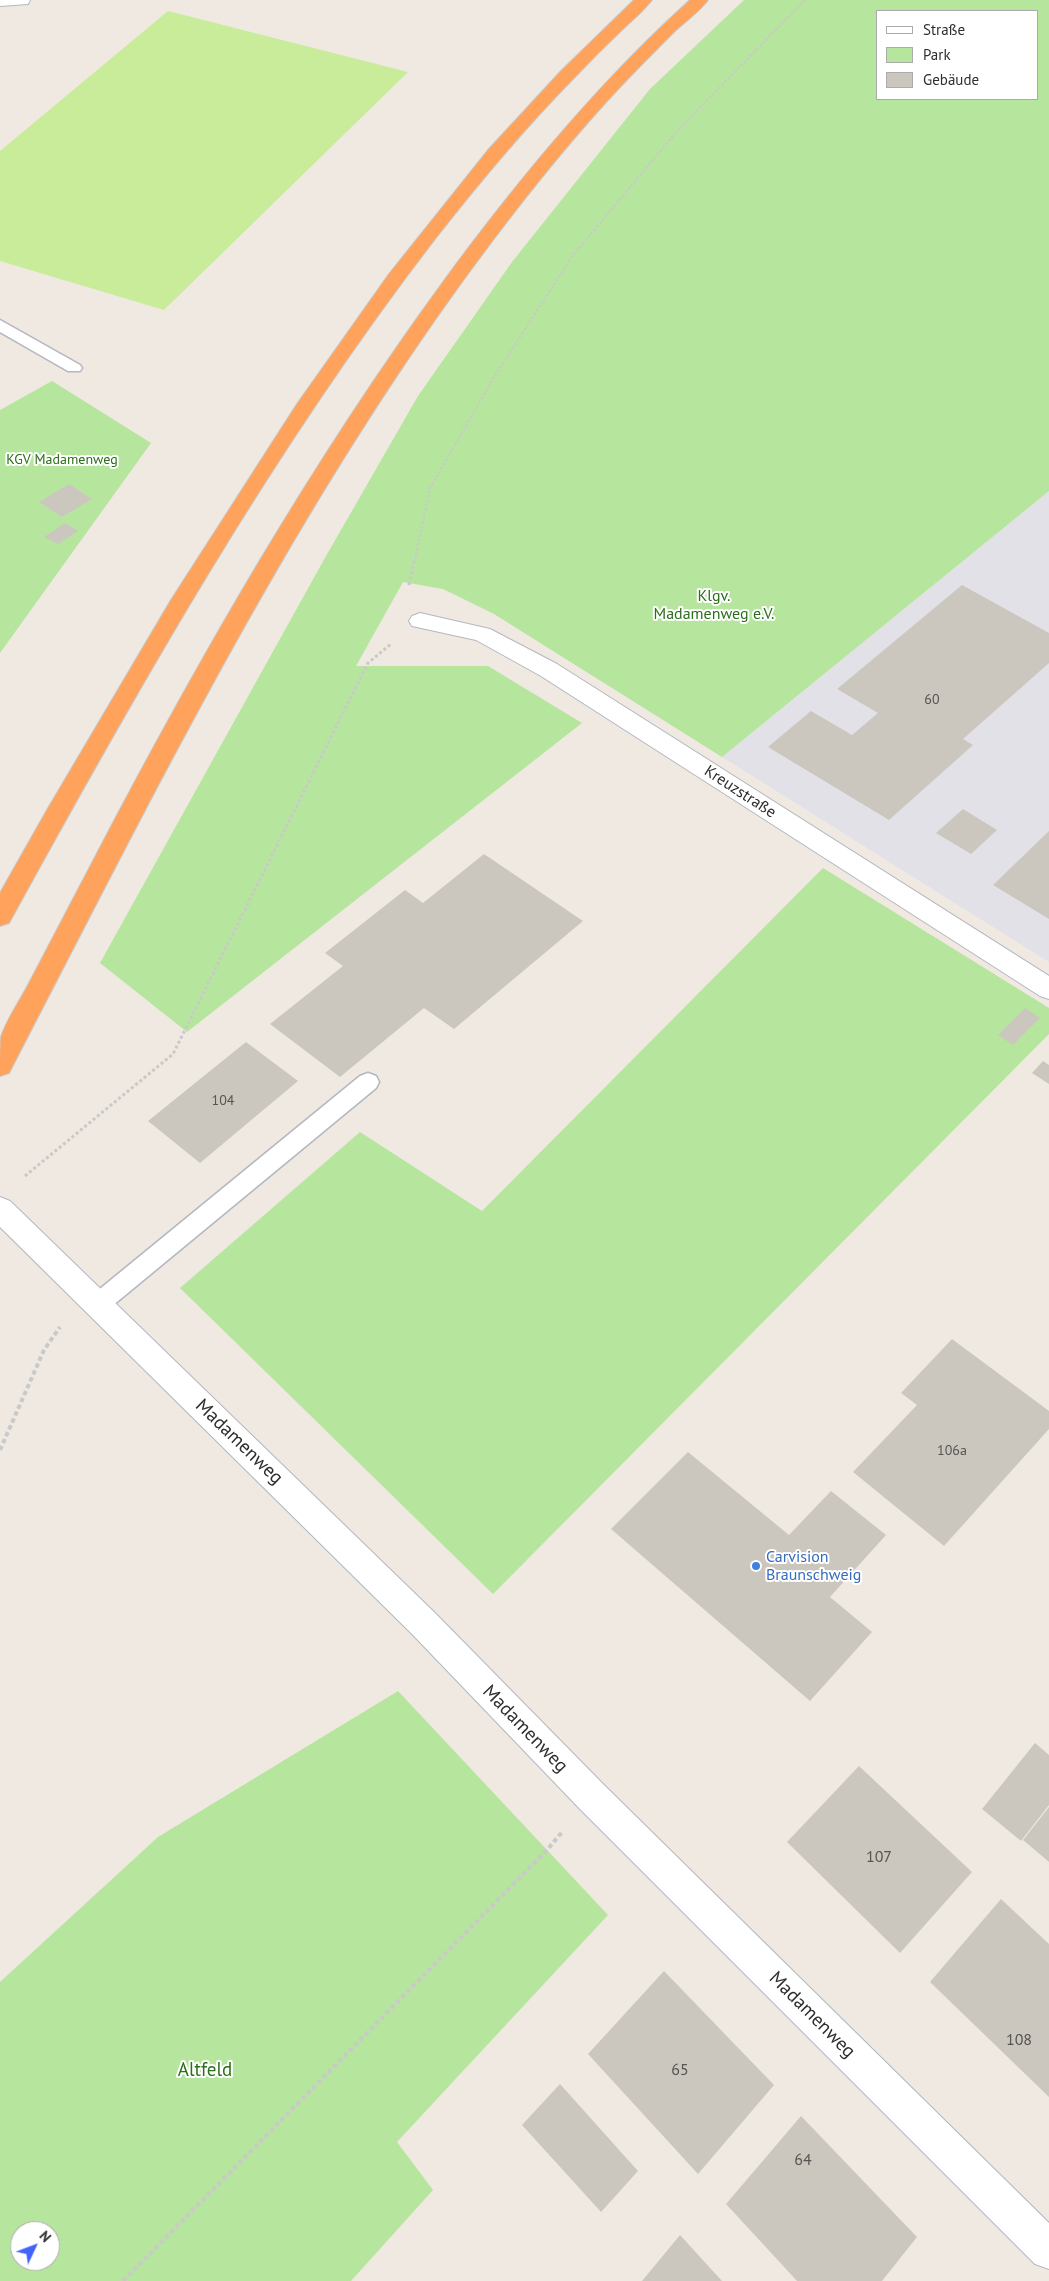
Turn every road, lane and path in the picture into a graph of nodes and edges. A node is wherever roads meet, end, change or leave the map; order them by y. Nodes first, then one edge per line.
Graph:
1 (22, 0) edge
2 (644, 0) edge
3 (700, 0) edge
4 (805, 0) edge
5 (0, 1) edge
6 (0, 325) edge
7 (74, 368) dead end
8 (420, 621) junction
9 (0, 916) edge
10 (1049, 989) edge
11 (0, 1065) edge
12 (368, 1082) dead end
13 (22, 1179) dead end
14 (0, 1209) edge
15 (91, 1298) junction
16 (0, 1450) edge
17 (547, 1850) dead end
18 (1049, 2250) edge
19 (123, 2281) edge

1 - 5 street
2 - 9 highway
3 - 11 highway
4 - 8 path
6 - 7 lane
8 - 10 street, Kreuzstraße
8 - 13 path
12 - 15 lane
14 - 15 street, Madamenweg
15 - 16 path
15 - 18 street, Madamenweg
17 - 19 path

